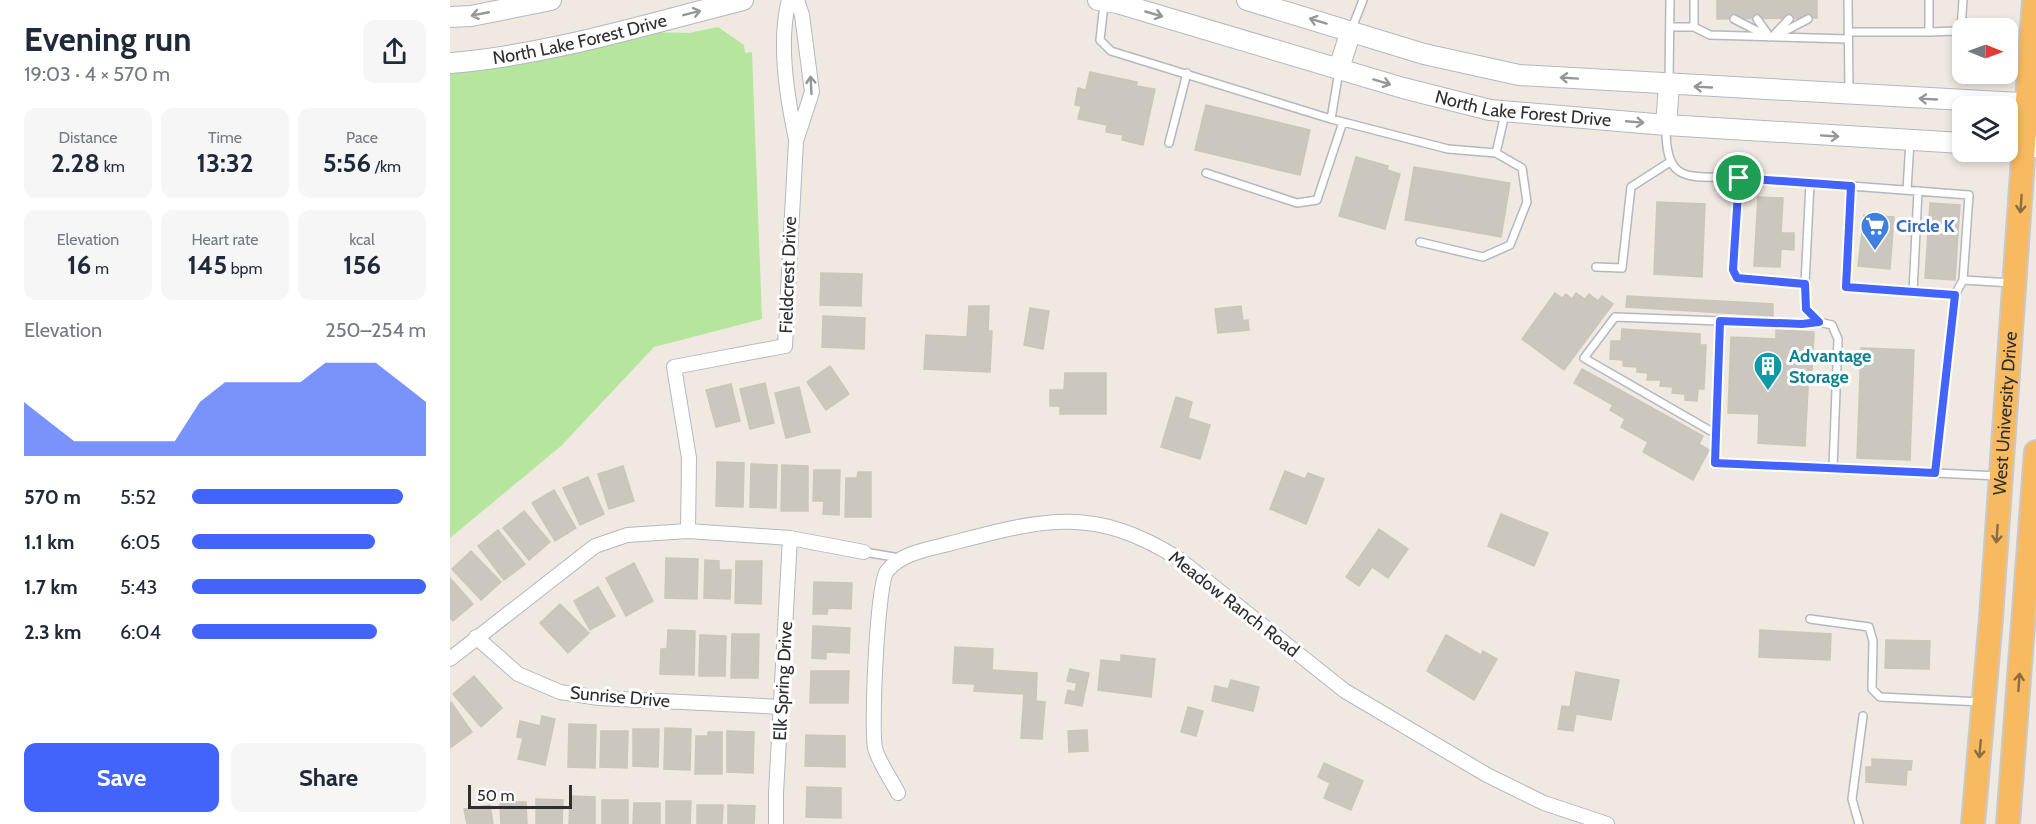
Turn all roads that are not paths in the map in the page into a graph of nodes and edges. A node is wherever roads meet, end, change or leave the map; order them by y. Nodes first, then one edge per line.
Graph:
1 (551, 0) edge
2 (743, 0) edge
3 (789, 0) edge
4 (796, 0) edge
5 (1247, 0) edge
6 (1363, 0) edge
7 (1670, 0) edge
8 (1694, 0) edge
9 (1848, 0) edge
10 (1929, 0) edge
11 (1964, 0) edge
12 (2034, 0) edge
13 (1101, 1) edge
14 (450, 17) edge
15 (1808, 18) dead end
16 (1734, 19) dead end
17 (1756, 19) dead end
18 (1789, 19) dead end
19 (1670, 27) junction
20 (1694, 27) junction
21 (1351, 31) junction
22 (1929, 32) junction
23 (1848, 35) junction
24 (1771, 39) junction
25 (450, 63) edge
26 (1339, 69) junction
27 (1187, 73) junction
28 (1669, 85) junction
29 (1849, 95) junction
30 (2032, 104) edge
31 (1506, 111) junction
32 (1331, 119) junction
33 (1343, 122) junction
34 (1666, 125) junction
35 (796, 141) junction
36 (1910, 141) junction
37 (1169, 143) dead end
38 (1952, 143) edge
39 (2023, 146) edge
40 (1496, 153) junction
41 (1670, 162) junction
42 (1206, 173) dead end
43 (1739, 178) junction
44 (1810, 183) junction
45 (1851, 186) junction
46 (1907, 190) junction
47 (1918, 191) junction
48 (1419, 243) dead end
49 (1596, 267) dead end
50 (1963, 280) junction
51 (1805, 284) junction
52 (2015, 284) junction
53 (1913, 292) junction
54 (1955, 295) junction
55 (1720, 321) junction
56 (1819, 322) junction
57 (1716, 434) junction
58 (2036, 452) edge
59 (1833, 468) junction
60 (1935, 473) junction
61 (2001, 476) junction
62 (2034, 478) junction
63 (687, 531) junction
64 (790, 538) junction
65 (864, 552) joint
66 (900, 558) junction
67 (1810, 619) dead end
68 (476, 637) junction
69 (450, 659) edge
70 (1984, 702) junction
71 (782, 707) junction
72 (1863, 716) dead end
73 (898, 793) dead end
74 (776, 824) edge
75 (1607, 824) edge
76 (1859, 824) edge
77 (1973, 824) edge
78 (2008, 824) edge

1 -> 14 main road
25 -> 2 main road, North Lake Forest Drive
3 - 35 street, Fieldcrest Drive
35 -> 4 street, Fieldcrest Drive
21 -> 5 main road, North Lake Forest Drive
6 - 21 lane
7 - 19 lane
8 - 20 lane
9 - 23 lane
10 - 22 lane
11 - 22 lane
12 - 30 highway, West University Drive
13 -> 26 main road, North Lake Forest Drive
13 - 27 lane
15 - 24 lane
16 - 24 lane
17 - 24 lane
18 - 24 lane
19 - 20 lane
19 - 28 lane
20 - 24 lane
21 - 26 main road
28 -> 21 main road, North Lake Forest Drive
22 - 23 lane
23 - 24 lane
23 - 29 lane
26 -> 31 main road, North Lake Forest Drive
26 - 32 lane
27 - 32 lane
27 - 37 lane
29 -> 28 main road, North Lake Forest Drive
28 - 34 main road
30 -> 29 main road, North Lake Forest Drive
30 - 39 highway, West University Drive
31 -> 34 main road, North Lake Forest Drive
31 - 40 lane
32 - 33 lane
33 - 40 lane
33 - 42 lane
34 -> 36 main road, North Lake Forest Drive
34 - 41 lane
35 - 63 street, Fieldcrest Drive
36 - 38 main road, North Lake Forest Drive
36 - 46 lane
39 -> 52 highway, West University Drive
40 - 48 lane
41 - 43 lane
41 - 49 lane
43 - 44 lane
43 - 51 lane
44 - 45 lane
44 - 51 lane
45 - 46 lane
45 - 53 lane
46 - 47 lane
47 - 50 lane
47 - 53 lane
50 - 52 lane
50 - 54 lane
51 - 56 lane
52 - 61 highway, West University Drive
53 - 54 lane
54 - 60 lane
55 - 56 lane
55 - 57 lane
55 - 57 lane
56 - 59 lane
57 - 59 lane
58 - 62 highway, West University Drive
59 - 60 lane
60 - 61 lane
61 - 62 highway
61 -> 70 highway, West University Drive
78 -> 62 highway, West University Drive
63 - 64 street
63 - 68 street
64 - 65 street
64 - 71 street, Elk Spring Drive
65 - 66 lane
66 - 73 street
66 - 75 street, Meadow Ranch Road
67 - 70 lane
68 - 69 street
68 - 71 street, Sunrise Drive
70 -> 77 highway, West University Drive
71 - 74 street, Elk Spring Drive
72 - 76 lane

